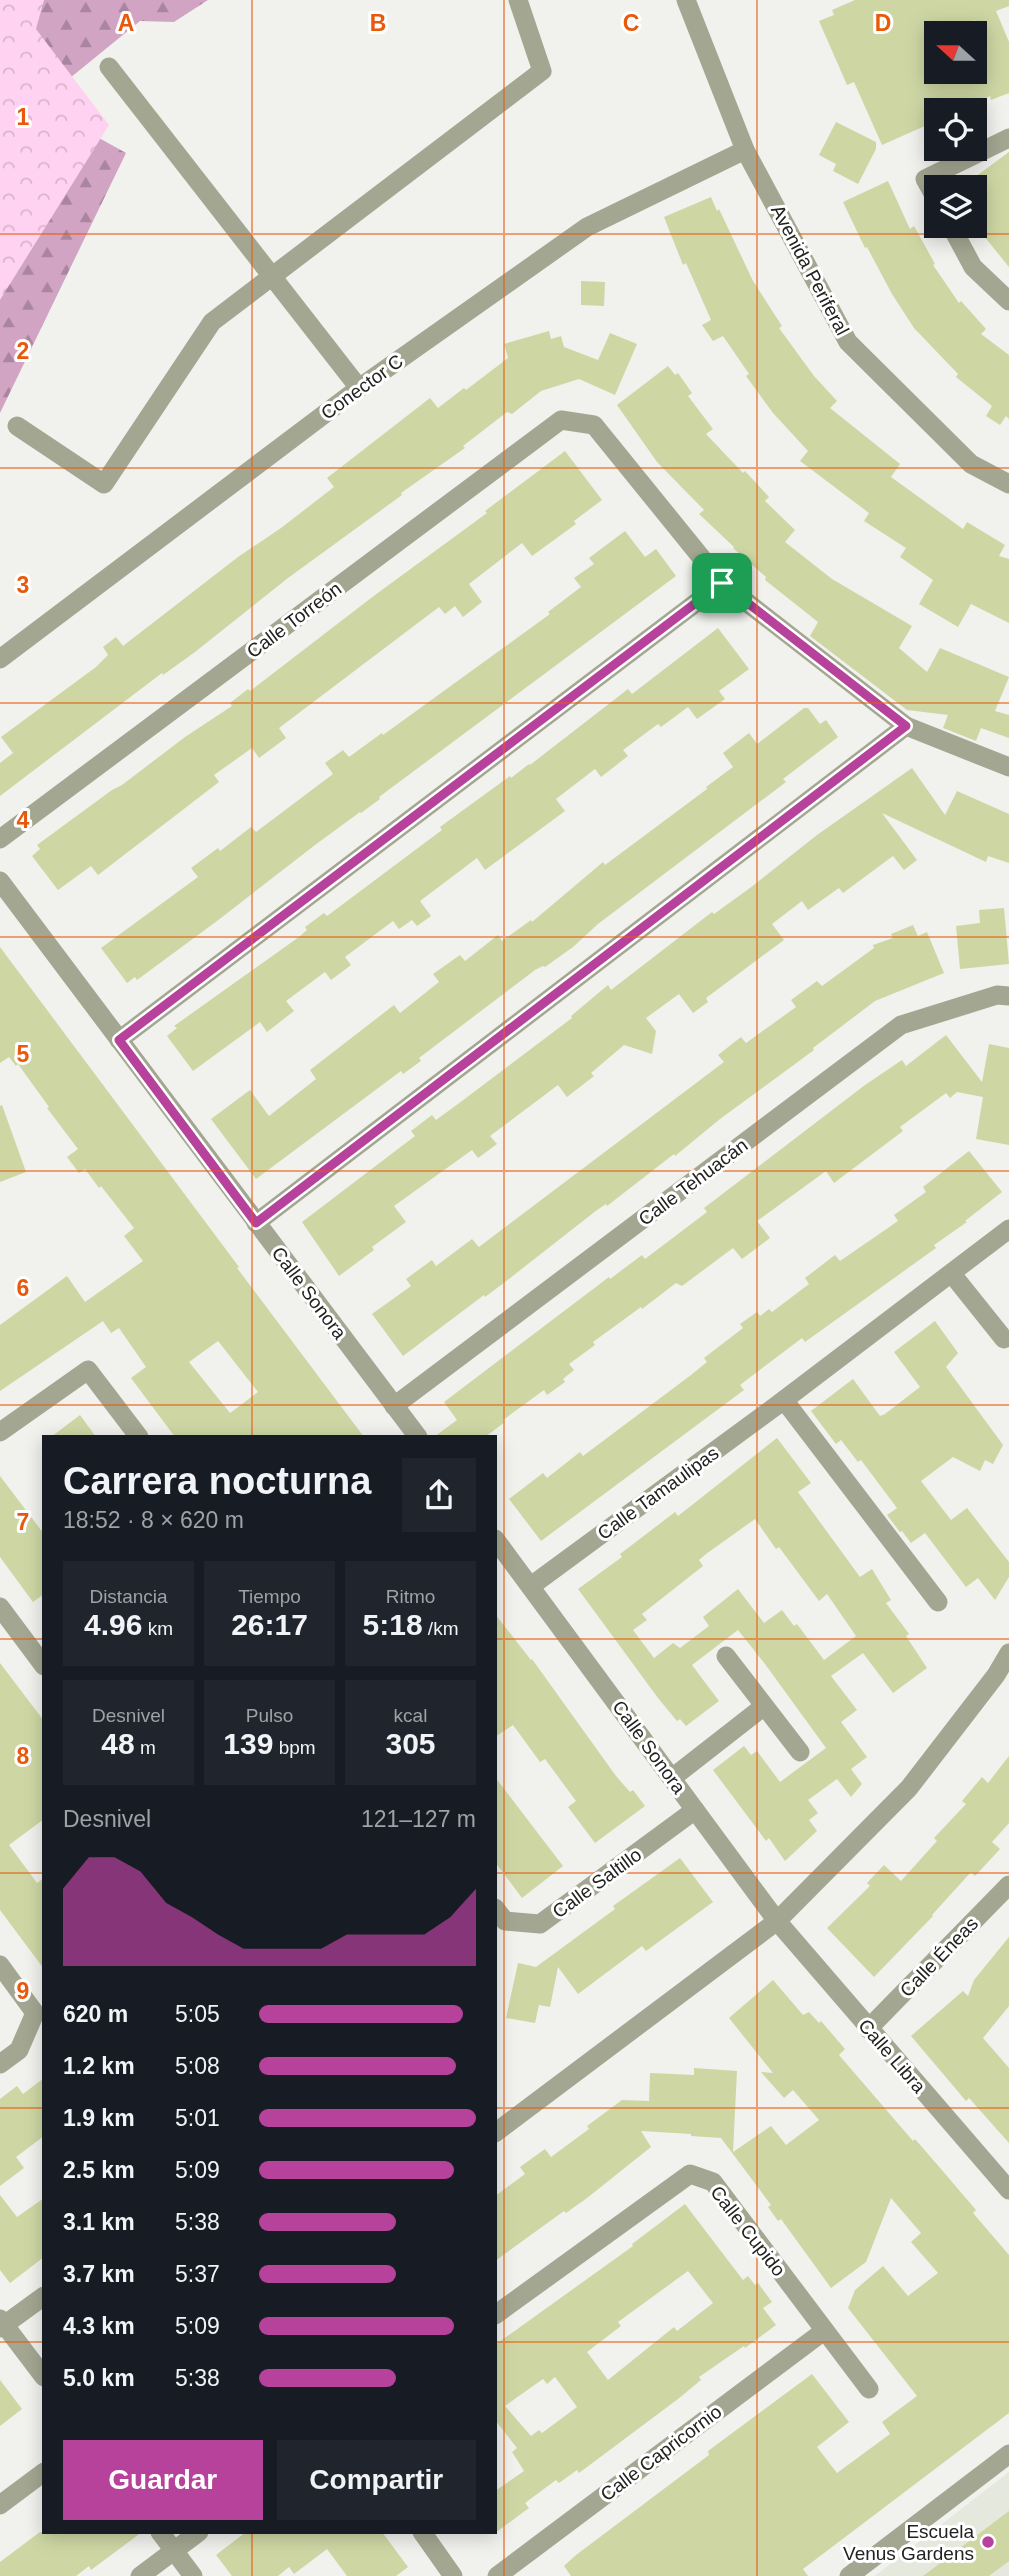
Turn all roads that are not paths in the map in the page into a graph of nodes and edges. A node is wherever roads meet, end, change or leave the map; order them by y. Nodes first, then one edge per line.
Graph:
1 (518, 0) edge
2 (686, 0) edge
3 (109, 67) dead end
4 (1009, 138) edge
5 (746, 150) junction
6 (934, 175) edge
7 (957, 238) edge
8 (273, 276) junction
9 (1009, 301) edge
10 (359, 388) junction
11 (16, 426) dead end
12 (1009, 484) edge
13 (722, 583) junction
14 (0, 659) edge
15 (906, 726) junction
16 (1009, 767) edge
17 (0, 839) edge
18 (0, 881) edge
19 (1009, 996) edge
20 (119, 1040) junction
21 (256, 1223) junction
22 (1009, 1229) edge
23 (952, 1275) junction
24 (1004, 1339) dead end
25 (784, 1400) junction
26 (394, 1406) junction
27 (0, 1432) edge
28 (137, 1435) edge
29 (416, 1435) edge
30 (497, 1542) edge
31 (531, 1586) junction
32 (938, 1602) dead end
33 (0, 1607) edge
34 (1009, 1653) edge
35 (726, 1656) dead end
36 (42, 1663) edge
37 (763, 1707) junction
38 (800, 1752) dead end
39 (672, 1778) junction
40 (695, 1810) junction
41 (1009, 1885) edge
42 (497, 1911) edge
43 (777, 1921) junction
44 (0, 1965) edge
45 (869, 2029) junction
46 (0, 2064) edge
47 (497, 2131) edge
48 (1009, 2190) edge
49 (42, 2297) edge
50 (497, 2314) edge
51 (1, 2324) edge
52 (824, 2330) junction
53 (42, 2375) edge
54 (869, 2389) dead end
55 (1009, 2454) edge
56 (42, 2474) edge
57 (0, 2505) edge
58 (161, 2534) edge
59 (196, 2534) edge
60 (423, 2534) edge
61 (174, 2551) junction
62 (140, 2576) edge
63 (193, 2576) edge
64 (453, 2576) edge
65 (497, 2576) edge
66 (849, 2576) edge

1 - 8 street
2 - 5 street, Avenida Periferal
3 - 8 street
4 - 6 street
5 - 10 street, Conector C
5 - 12 street, Avenida Periferal
7 - 9 street
8 - 10 street
8 - 11 street
10 - 14 street, Conector C
13 - 15 street
13 - 17 street, Calle Torreón
13 - 20 street
15 - 16 street
15 - 21 street
18 - 20 street, Calle Sonora
19 - 26 street, Calle Tehuacán
20 - 21 street, Calle Sonora
21 - 26 street, Calle Sonora
22 - 23 street, Calle Tamaulipas
23 - 24 street
23 - 25 street, Calle Tamaulipas
25 - 31 street, Calle Tamaulipas
25 - 32 street
26 - 29 street, Calle Sonora
27 - 28 street
30 - 31 street, Calle Sonora
31 - 39 street, Calle Sonora
33 - 36 street
34 - 43 street
35 - 37 street
37 - 38 street
37 - 39 street
39 - 40 street, Calle Sonora
40 - 42 street, Calle Saltillo
40 - 43 street, Calle Sonora
41 - 45 street, Calle Éneas
43 - 45 street, Calle Libra
43 - 47 street
44 - 46 street
45 - 48 street, Calle Libra
49 - 51 street
50 - 52 street, Calle Cupido
51 - 53 street
52 - 54 street, Calle Cupido
52 - 65 street, Calle Capricornio
55 - 66 street
56 - 57 street
58 - 61 street
59 - 61 street
60 - 64 street
61 - 62 street
61 - 63 street

